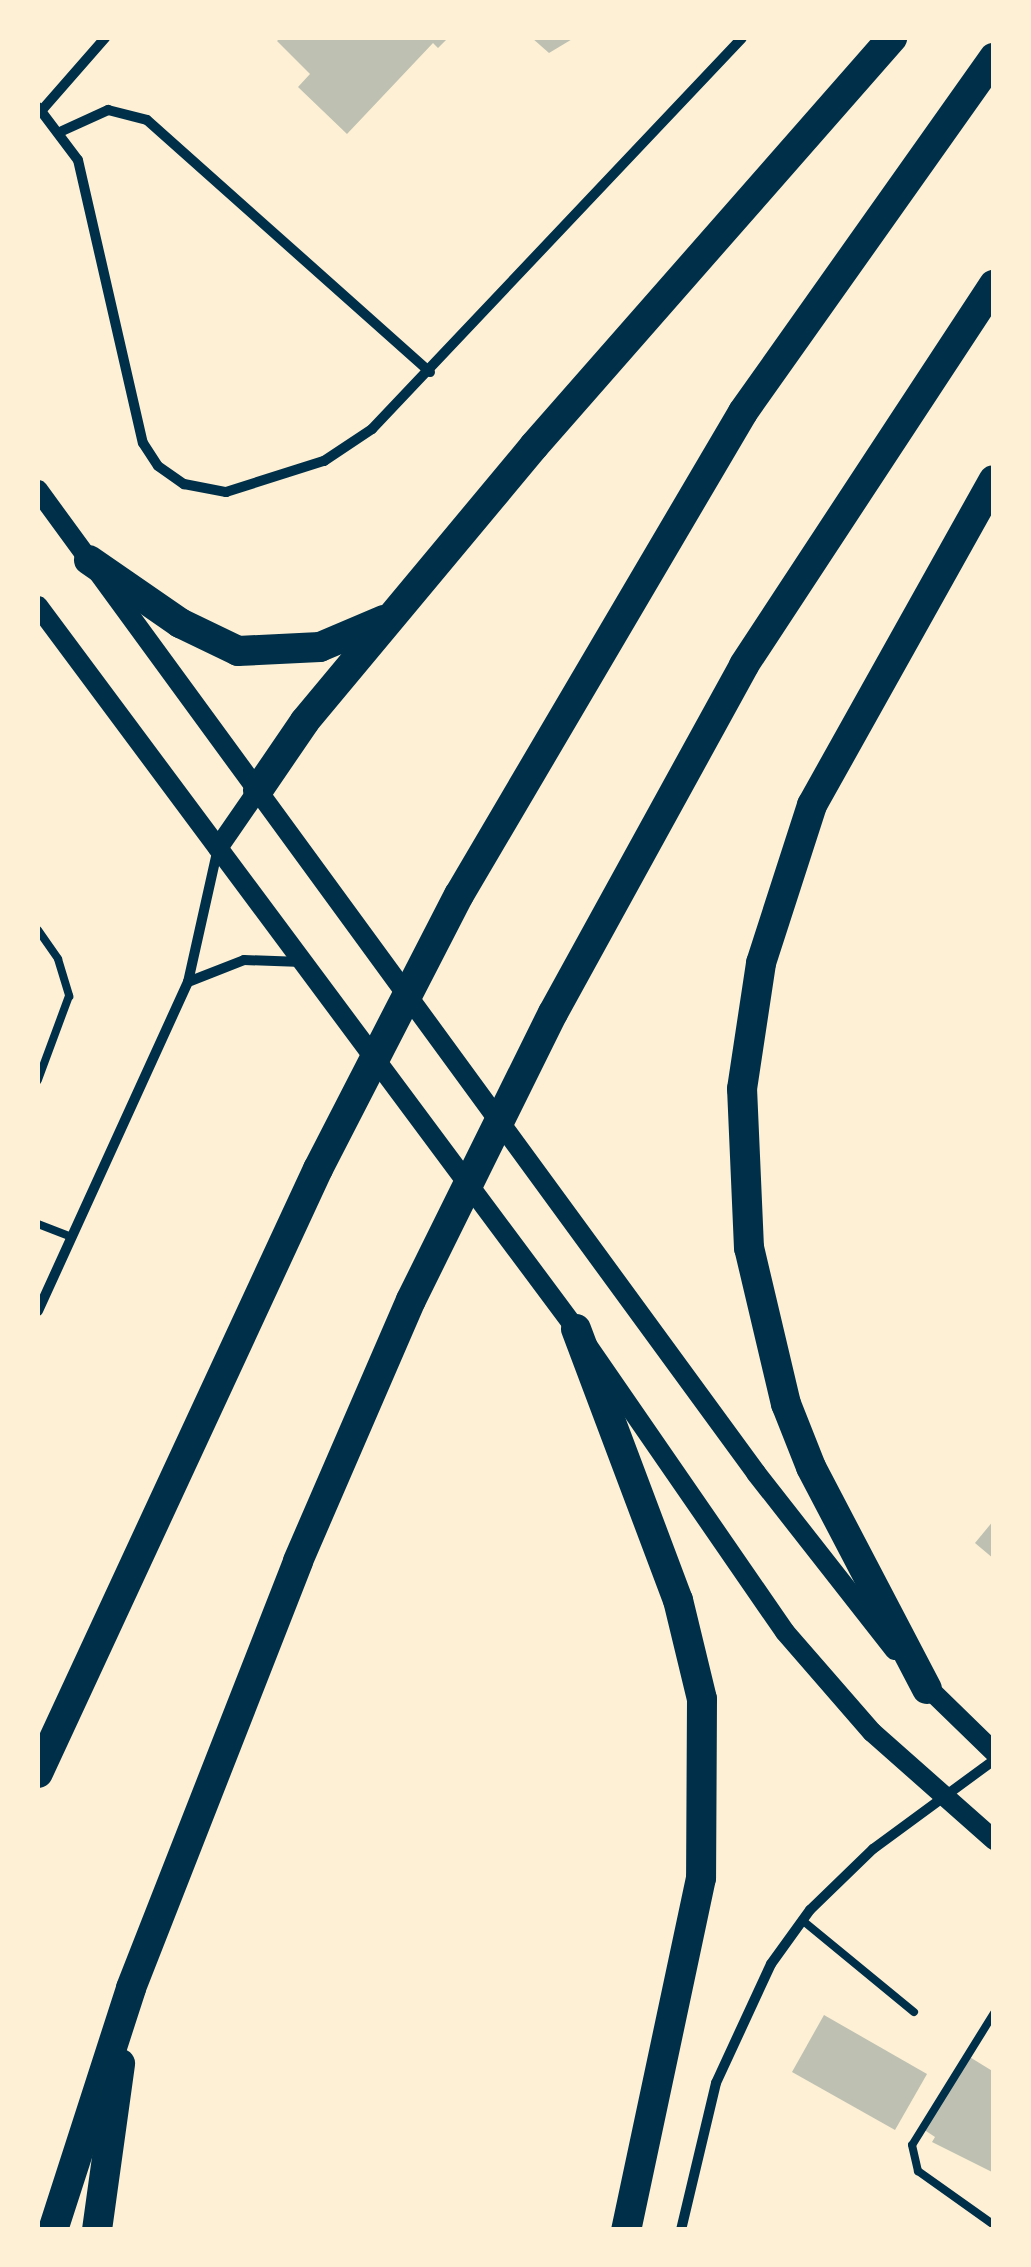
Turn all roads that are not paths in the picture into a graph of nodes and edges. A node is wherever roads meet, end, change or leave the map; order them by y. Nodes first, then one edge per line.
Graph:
1 (105, 38) edge
2 (742, 38) edge
3 (892, 38) edge
4 (994, 58) edge
5 (40, 108) edge
6 (62, 132) junction
7 (994, 285) edge
8 (430, 372) junction
9 (994, 480) edge
10 (38, 490) edge
11 (89, 560) junction
12 (38, 606) edge
13 (392, 617) junction
14 (258, 790) junction
15 (218, 848) junction
16 (38, 930) edge
17 (303, 962) junction
18 (188, 982) junction
19 (38, 1080) edge
20 (38, 1224) edge
21 (72, 1237) junction
22 (42, 1290) edge
23 (38, 1311) edge
24 (576, 1329) junction
25 (927, 1689) junction
26 (994, 1752) edge
27 (994, 1760) edge
28 (38, 1774) edge
29 (943, 1798) junction
30 (994, 1840) edge
31 (802, 1920) junction
32 (132, 1988) junction
33 (914, 2012) dead end
34 (994, 2014) edge
35 (994, 2225) edge
36 (52, 2230) edge
37 (97, 2230) edge
38 (626, 2230) edge
39 (681, 2230) edge

1 - 5 street
2 - 8 street
3 - 13 highway
4 - 28 highway
5 - 6 street
6 - 8 street
6 - 8 street
7 - 32 highway
9 - 25 highway
10 - 11 main road
11 - 13 highway
11 - 14 main road
12 - 15 main road
13 - 14 highway
14 - 15 main road
14 - 25 main road
15 - 17 main road
15 - 18 street
16 - 19 lane
17 - 18 street
17 - 24 main road
18 - 21 street
20 - 21 lane
21 - 22 street
22 - 23 street
24 - 29 main road
24 - 38 highway
25 - 26 main road
27 - 29 street
29 - 30 main road
29 - 31 street
31 - 33 lane
31 - 39 street
32 - 36 highway
32 - 37 highway
34 - 35 lane

